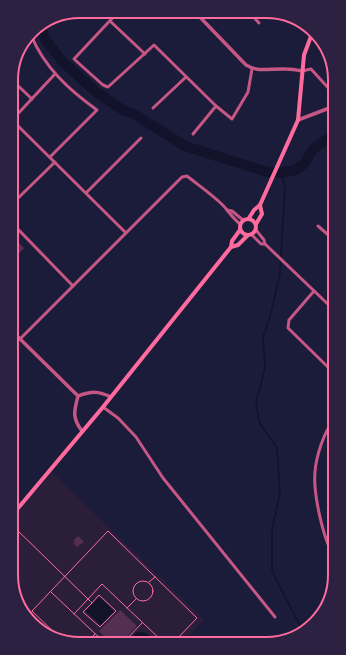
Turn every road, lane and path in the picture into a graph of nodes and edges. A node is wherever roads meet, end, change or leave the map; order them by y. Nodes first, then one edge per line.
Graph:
1 (113, 18) edge
2 (201, 18) edge
3 (254, 18) edge
4 (110, 21) junction
5 (259, 23) dead end
6 (311, 37) edge
7 (33, 39) edge
8 (145, 54) junction
9 (252, 69) junction
10 (302, 71) junction
11 (55, 74) junction
12 (186, 77) junction
13 (18, 86) edge
14 (328, 87) edge
15 (32, 99) junction
16 (216, 106) junction
17 (153, 108) dead end
18 (328, 109) edge
19 (18, 114) edge
20 (298, 120) junction
21 (18, 126) edge
22 (193, 134) dead end
23 (141, 138) dead end
24 (50, 157) junction
25 (55, 162) junction
26 (86, 193) junction
27 (18, 198) edge
28 (260, 206) junction
29 (227, 210) junction
30 (249, 218) junction
31 (243, 220) junction
32 (240, 224) junction
33 (256, 224) junction
34 (318, 226) dead end
35 (18, 229) edge
36 (240, 230) junction
37 (256, 230) junction
38 (125, 232) junction
39 (250, 235) junction
40 (328, 235) edge
41 (265, 244) junction
42 (231, 247) junction
43 (72, 286) junction
44 (314, 291) junction
45 (328, 304) edge
46 (20, 339) joint
47 (328, 367) edge
48 (78, 396) junction
49 (111, 397) junction
50 (104, 407) junction
51 (328, 429) edge
52 (82, 431) junction
53 (18, 508) edge
54 (18, 531) edge
55 (328, 542) edge
56 (65, 577) junction
57 (155, 577) junction
58 (149, 583) junction
59 (51, 592) junction
60 (136, 598) junction
61 (88, 599) junction
62 (91, 602) junction
63 (127, 608) junction
64 (32, 611) joint
65 (74, 614) junction
66 (275, 617) dead end
67 (142, 623) junction
68 (52, 630) edge
69 (151, 631) junction
70 (95, 634) junction
71 (148, 634) dead end
72 (92, 637) edge
73 (98, 637) edge
74 (129, 637) edge
75 (157, 637) edge
76 (179, 637) edge

1 - 4 street
2 - 9 street
3 - 5 street
4 - 8 street
4 - 8 street
6 - 10 main road
7 - 11 street
8 - 12 street
9 - 10 street
9 - 16 street
10 - 14 street
10 - 20 main road
11 - 15 street
11 - 24 street
12 - 16 street
12 - 17 street
13 - 15 street
15 - 19 street
16 - 22 street
18 - 20 street
20 - 28 main road
21 - 24 street
23 - 26 street
24 - 25 street
25 - 26 street
25 - 27 street
26 - 38 street
28 - 30 main road
28 - 33 main road
29 - 31 street
29 - 32 street
29 - 38 street
30 - 31 main road
30 - 33 main road
31 - 32 main road
32 - 36 main road
33 - 37 main road
34 - 40 street
35 - 43 street
36 - 39 main road
36 - 42 main road
37 - 39 main road
37 - 41 street
38 - 43 street
39 - 41 street
39 - 42 main road
41 - 44 street
42 - 49 main road
43 - 46 street
44 - 45 street
44 - 47 street
46 - 48 street
48 - 49 street
48 - 52 street
49 - 50 main road
50 - 52 main road
50 - 66 street
51 - 55 street
52 - 53 main road
54 - 56 path
56 - 57 path
56 - 59 path
56 - 61 path
57 - 58 path
57 - 76 path
58 - 60 path
58 - 60 path
59 - 64 path
59 - 65 path
60 - 63 path
61 - 62 path
61 - 63 path
61 - 65 path
62 - 62 path
63 - 67 path
64 - 68 path
65 - 70 path
67 - 69 path
67 - 74 path
69 - 71 path
69 - 75 path
70 - 72 path
70 - 73 path

